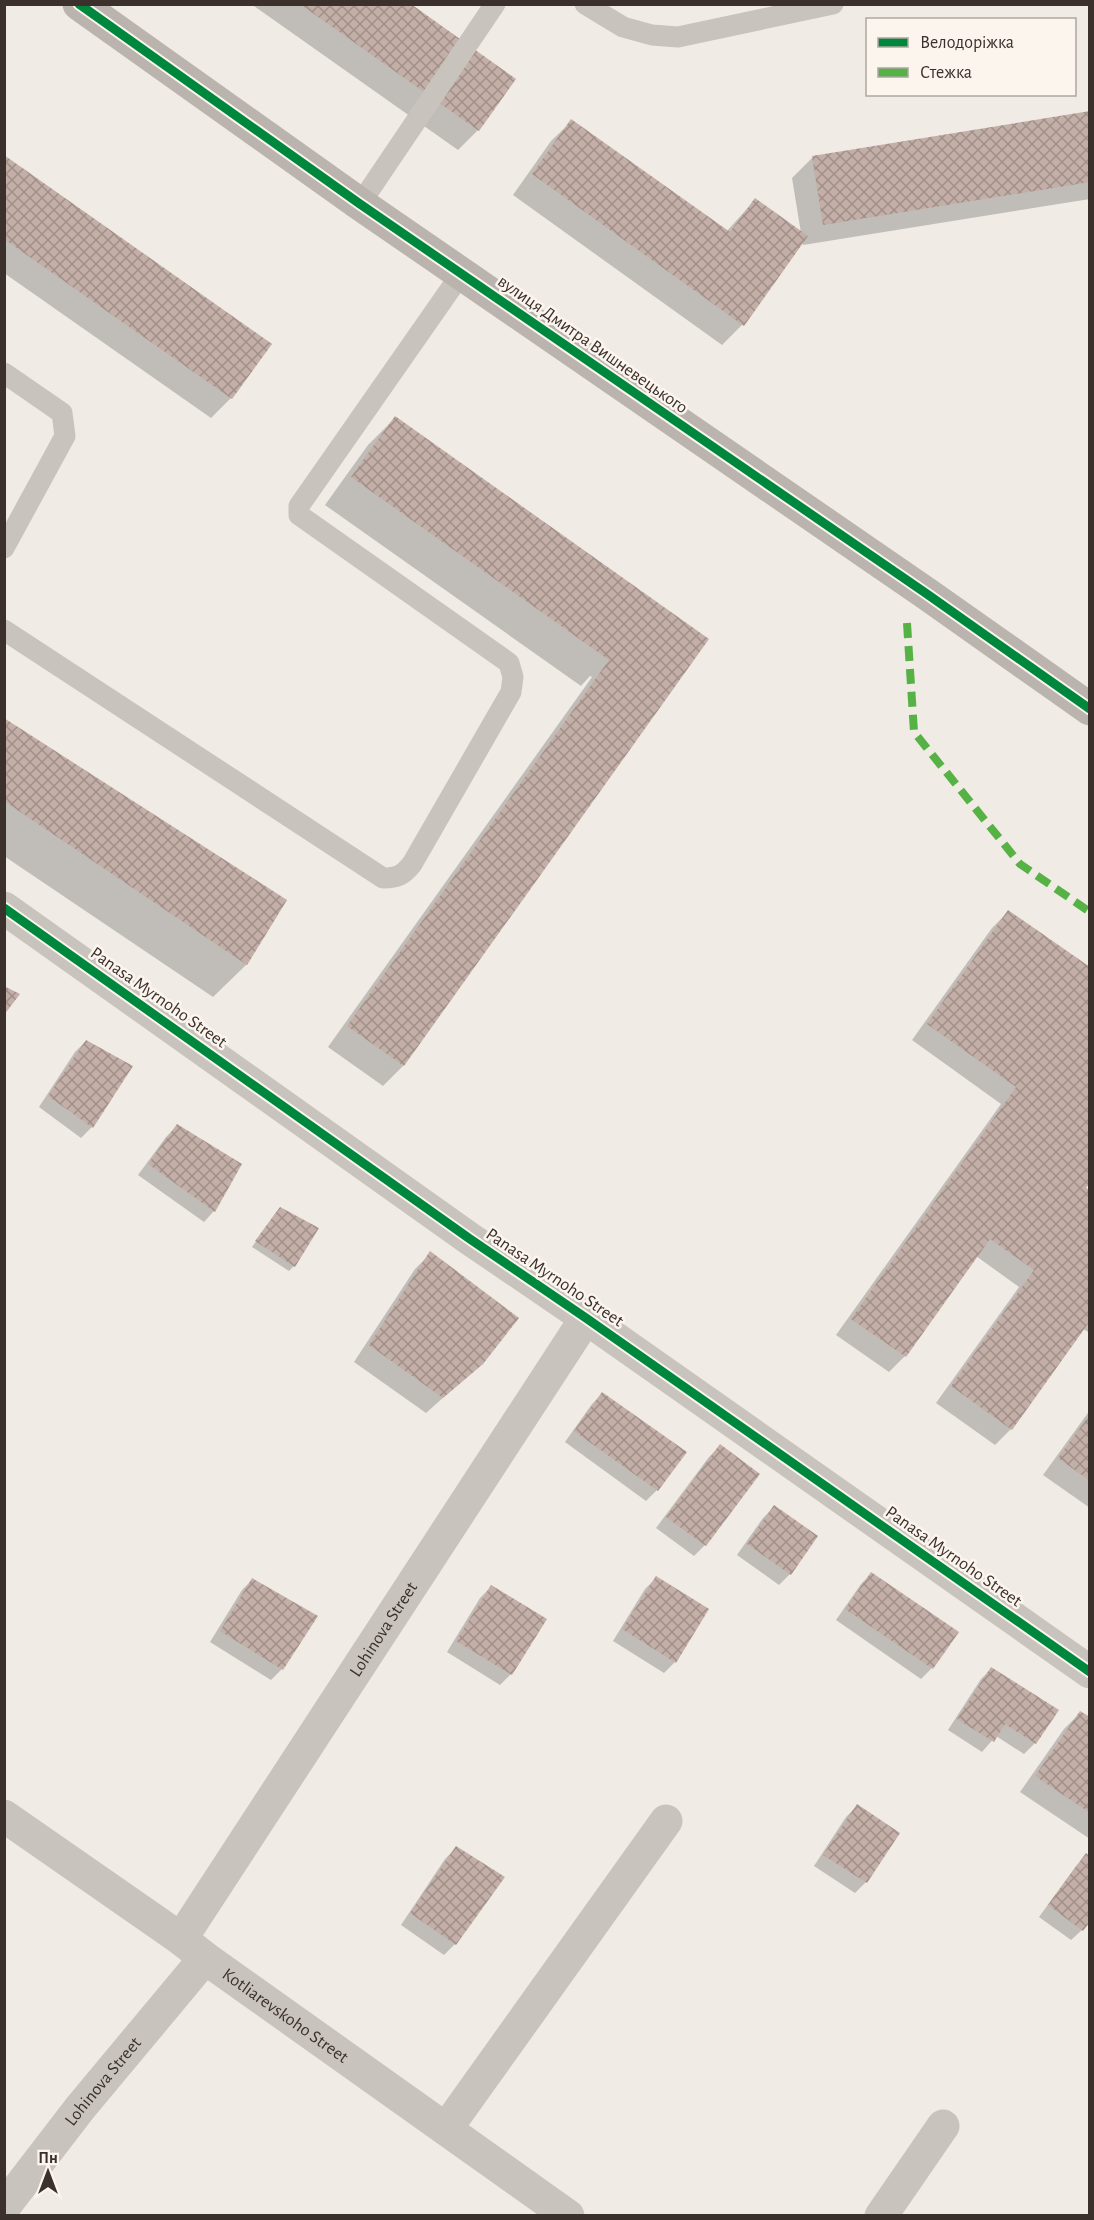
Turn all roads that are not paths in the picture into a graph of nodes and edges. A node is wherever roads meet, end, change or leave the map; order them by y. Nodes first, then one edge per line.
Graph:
1 (79, 4) edge
2 (495, 4) edge
3 (585, 4) edge
4 (833, 4) edge
5 (360, 204) junction
6 (461, 274) junction
7 (4, 373) edge
8 (4, 549) edge
9 (4, 630) edge
10 (1089, 709) edge
11 (4, 908) edge
12 (586, 1318) junction
13 (1089, 1672) edge
14 (4, 1816) edge
15 (666, 1821) dead end
16 (193, 1948) junction
17 (943, 2126) dead end
18 (446, 2129) junction
19 (4, 2207) edge
20 (567, 2216) edge
21 (881, 2216) edge

1 - 5 street, вулиця Дмитра Вишневецького
2 - 5 lane
3 - 4 lane
5 - 6 street, вулиця Дмитра Вишневецького
6 - 9 lane
6 - 10 street, вулиця Дмитра Вишневецького
7 - 8 lane
11 - 12 street, Panasa Myrnoho Street
12 - 13 street, Panasa Myrnoho Street
12 - 16 street, Lohinova Street
14 - 16 street, Kotliarevskoho Street
15 - 18 street
16 - 18 street, Kotliarevskoho Street
16 - 19 street, Lohinova Street
17 - 21 street
18 - 20 street, Kotliarevskoho Street

